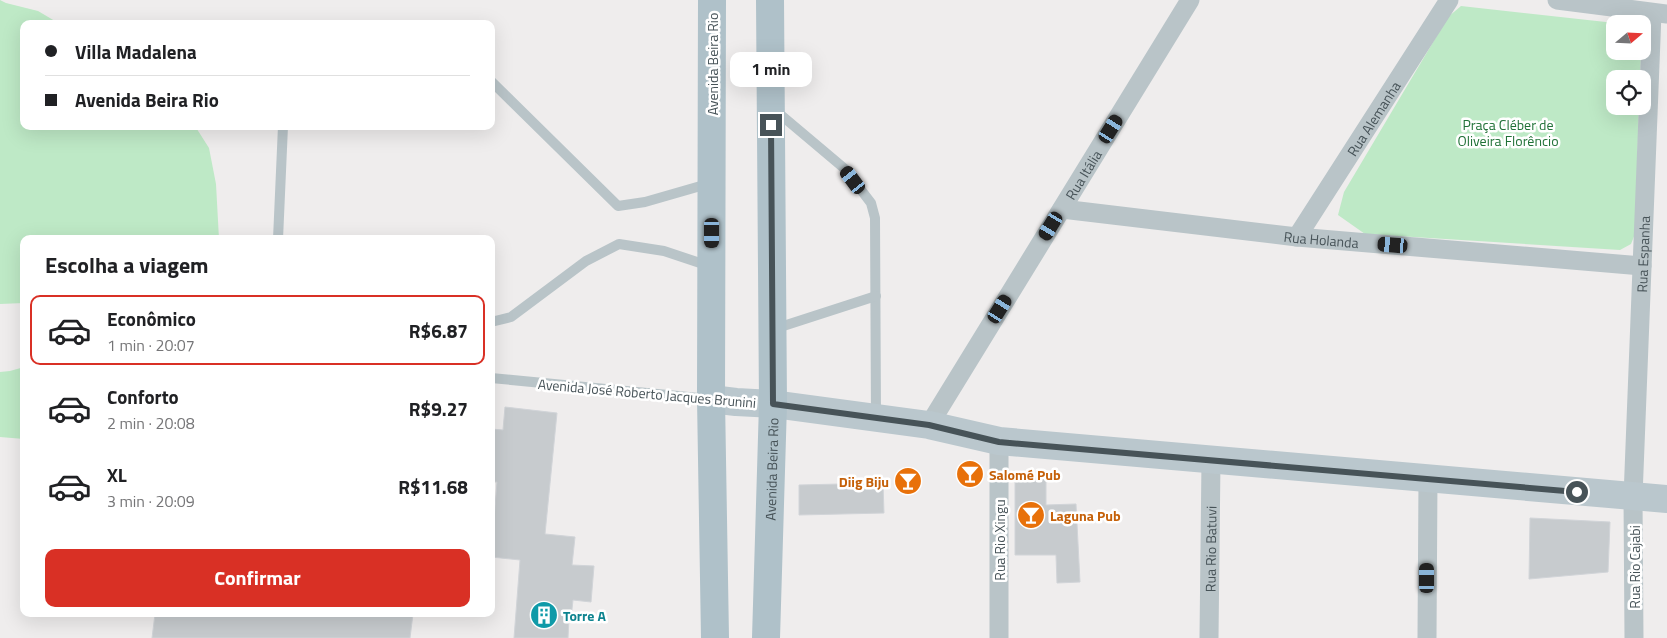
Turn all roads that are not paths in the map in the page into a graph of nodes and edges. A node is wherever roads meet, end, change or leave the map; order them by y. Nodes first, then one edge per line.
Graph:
1 (712, 0) edge
2 (770, 0) edge
3 (1190, 0) edge
4 (1450, 0) edge
5 (1557, 0) edge
6 (1659, 14) edge
7 (495, 86) edge
8 (771, 106) junction
9 (283, 130) edge
10 (712, 182) junction
11 (1062, 209) junction
12 (278, 235) edge
13 (1297, 237) junction
14 (1642, 266) junction
15 (712, 267) junction
16 (876, 296) junction
17 (495, 321) edge
18 (772, 329) junction
19 (495, 378) edge
20 (711, 399) junction
21 (773, 404) junction
22 (876, 418) junction
23 (929, 425) junction
24 (999, 442) junction
25 (1211, 460) junction
26 (1428, 479) junction
27 (1633, 497) junction
28 (1667, 499) edge
29 (715, 638) edge
30 (766, 638) edge
31 (999, 638) edge
32 (1208, 638) edge
33 (1427, 638) edge
34 (1634, 638) edge

1 - 10 main road, Avenida Beira Rio
2 - 8 main road, Avenida Beira Rio
3 - 11 street, Rua Itália
4 - 13 street, Rua Alemanha
5 - 6 street
6 - 14 street, Rua Espanha
7 - 10 lane
8 - 16 lane
8 - 18 main road, Avenida Beira Rio
9 - 12 lane
10 - 15 main road, Avenida Beira Rio
11 - 13 street, Rua Holanda
11 - 23 street, Rua Itália
13 - 14 street, Rua Holanda
14 - 27 street, Rua Espanha
15 - 17 lane
15 - 20 main road, Avenida Beira Rio
16 - 18 lane
16 - 22 lane
18 - 21 main road, Avenida Beira Rio
19 - 20 lane, Avenida José Roberto Jacques Brunini
20 - 21 main road, Avenida José Roberto Jacques Brunini
20 - 29 main road, Avenida Beira Rio
21 - 22 main road, Avenida José Roberto Jacques Brunini
21 - 30 main road, Avenida Beira Rio
22 - 23 main road, Avenida José Roberto Jacques Brunini
23 - 24 main road, Avenida José Roberto Jacques Brunini
24 - 25 main road, Avenida José Roberto Jacques Brunini
24 - 31 street, Rua Rio Xingu
25 - 26 main road, Avenida José Roberto Jacques Brunini
25 - 32 street, Rua Rio Batuvi
26 - 27 main road, Avenida José Roberto Jacques Brunini
26 - 33 street
27 - 28 main road, Avenida José Roberto Jacques Brunini
27 - 34 street, Rua Rio Cajabi

